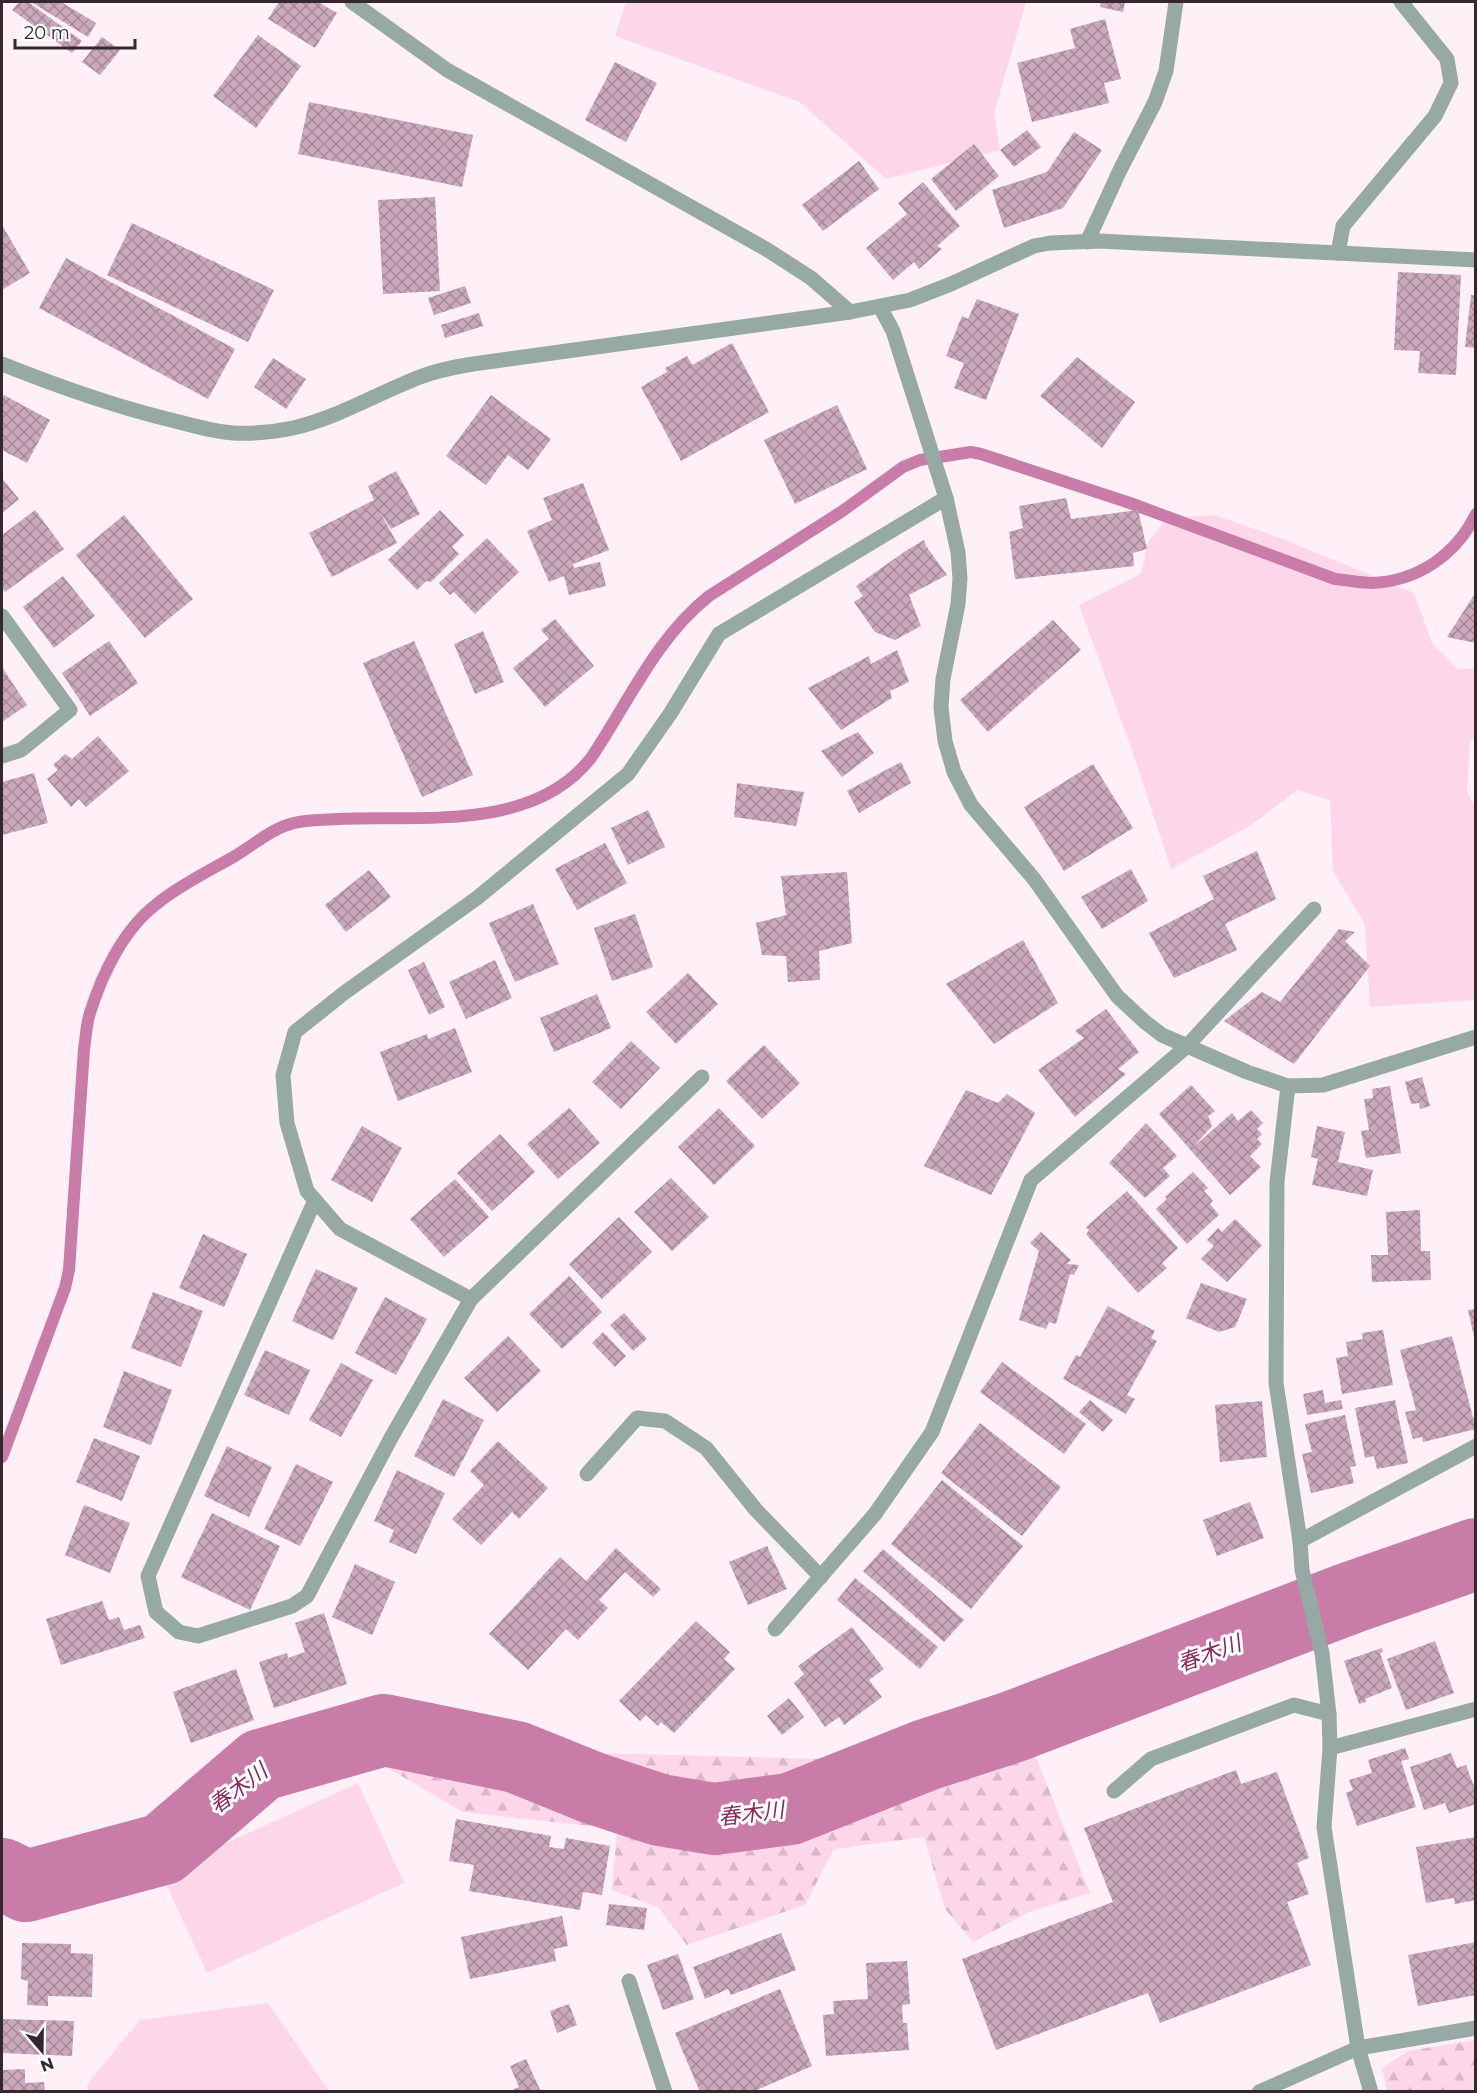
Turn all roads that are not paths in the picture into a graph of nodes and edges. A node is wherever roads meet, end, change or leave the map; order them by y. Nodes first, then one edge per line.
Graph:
1 (352, 2) edge
2 (1176, 2) edge
3 (1401, 2) edge
4 (1087, 242) junction
5 (1338, 253) junction
6 (1476, 260) edge
7 (880, 306) junction
8 (850, 312) junction
9 (2, 364) edge
10 (946, 498) junction
11 (2, 616) edge
12 (2, 756) edge
13 (1314, 909) dead end
14 (1476, 1037) edge
15 (1186, 1047) junction
16 (702, 1077) dead end
17 (1288, 1086) junction
18 (315, 1200) junction
19 (471, 1299) junction
20 (1476, 1446) edge
21 (587, 1474) dead end
22 (1300, 1541) junction
23 (821, 1577) junction
24 (775, 1629) dead end
25 (1476, 1709) edge
26 (1329, 1714) junction
27 (1329, 1748) junction
28 (1114, 1791) dead end
29 (629, 1981) dead end
30 (1476, 2028) edge
31 (1358, 2048) junction
32 (665, 2091) edge
33 (1259, 2091) edge
34 (1371, 2091) edge

1 - 8 street
2 - 4 street
3 - 5 street
4 - 5 street
4 - 7 street
5 - 6 street
7 - 8 street
7 - 10 street
8 - 9 street
10 - 15 street
10 - 18 street
11 - 12 street
13 - 15 street
14 - 17 street
15 - 17 street
15 - 23 street
16 - 19 street
17 - 22 street
18 - 19 street
18 - 19 street
20 - 22 street
21 - 23 street
22 - 26 street
23 - 24 street
25 - 27 street
26 - 27 street
26 - 28 street
27 - 31 street
29 - 32 street
30 - 31 street
31 - 33 street
31 - 34 street

